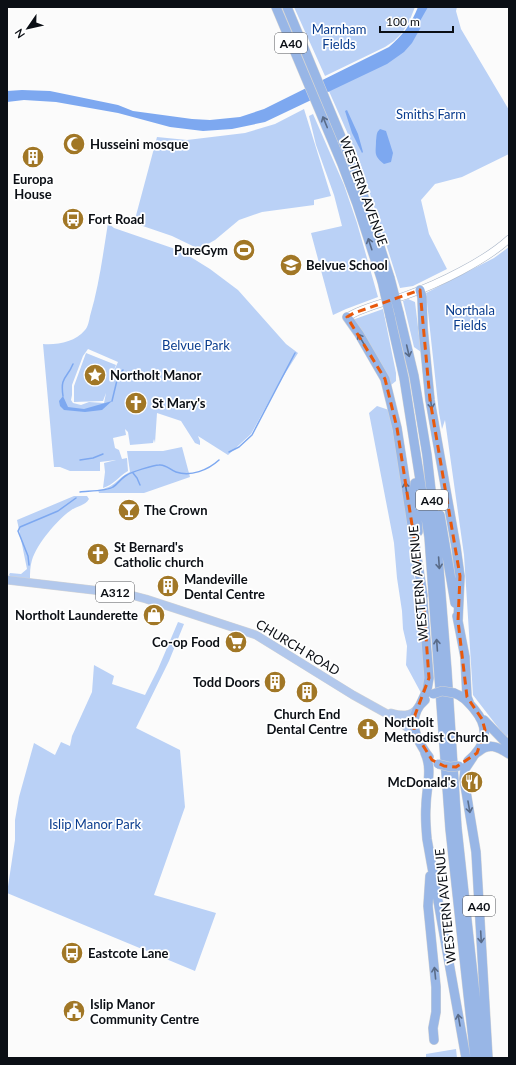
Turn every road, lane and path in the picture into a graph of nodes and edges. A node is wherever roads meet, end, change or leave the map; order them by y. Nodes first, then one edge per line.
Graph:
1 (276, 7) edge
2 (287, 7) edge
3 (509, 239) edge
4 (386, 280) junction
5 (420, 290) junction
6 (395, 315) junction
7 (347, 317) joint
8 (411, 418) junction
9 (427, 455) junction
10 (7, 580) edge
11 (423, 596) junction
12 (458, 621) junction
13 (469, 702) junction
14 (420, 705) junction
15 (375, 707) junction
16 (479, 714) junction
17 (418, 740) junction
18 (509, 746) edge
19 (425, 753) junction
20 (509, 754) edge
21 (475, 755) junction
22 (431, 863) junction
23 (434, 1040) dead end
24 (466, 1058) edge
25 (475, 1058) edge
26 (482, 1058) edge
27 (488, 1058) edge

4 -> 1 highway, WESTERN AVENUE / A40
2 - 4 highway, WESTERN AVENUE / A40
3 - 5 street
4 - 6 highway, WESTERN AVENUE / A40, bridge
5 - 7 street
5 -> 12 highway
6 - 8 highway, WESTERN AVENUE / A40
6 -> 9 highway, WESTERN AVENUE / A40
11 -> 7 highway
8 - 11 highway, A40
25 -> 8 highway, WESTERN AVENUE / A40
9 - 12 highway, A40
9 -> 26 highway, WESTERN AVENUE / A40
10 - 15 main road, CHURCH ROAD / A312
11 - 14 highway, A40
12 - 13 highway, A40
13 - 14 highway, A312, bridge
13 - 16 highway, A312
14 - 15 main road, A312
14 - 17 highway, A312
15 - 17 main road, A312
16 - 18 highway, A312
16 - 21 highway, A312
17 - 19 highway, A312
19 - 21 highway, A312, bridge
19 - 22 highway
20 - 21 highway, A312
21 -> 27 highway, A40
23 -> 22 highway
24 -> 22 highway

